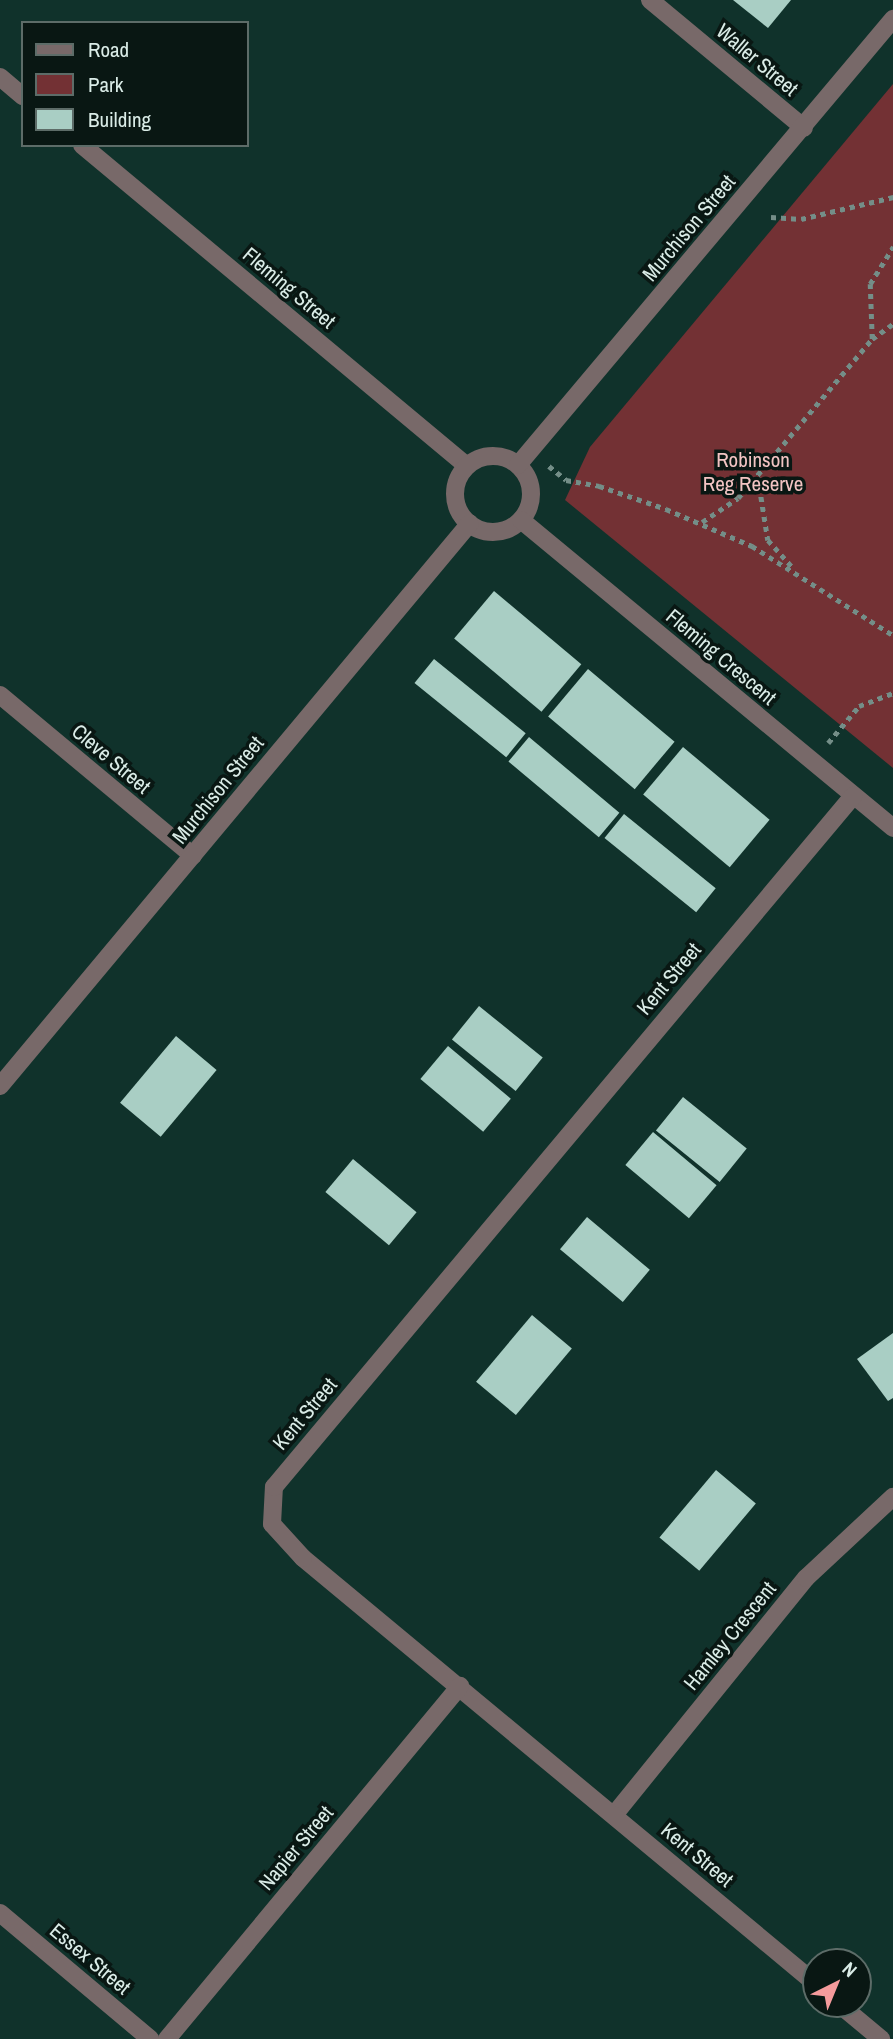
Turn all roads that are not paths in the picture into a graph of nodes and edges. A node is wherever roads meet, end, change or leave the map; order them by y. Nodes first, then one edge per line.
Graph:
1 (650, 0) edge
2 (893, 19) edge
3 (0, 77) edge
4 (21, 94) edge
5 (804, 128) junction
6 (84, 147) edge
7 (518, 465) junction
8 (467, 466) junction
9 (521, 520) junction
10 (470, 523) junction
11 (0, 695) edge
12 (853, 796) junction
13 (893, 828) edge
14 (193, 856) junction
15 (0, 1086) edge
16 (893, 1497) edge
17 (460, 1686) junction
18 (614, 1815) junction
19 (0, 1913) edge
20 (802, 1972) edge
21 (856, 2018) edge
22 (150, 2039) edge
23 (167, 2039) edge
24 (881, 2039) edge

1 - 5 street, Waller Street
2 - 5 street, Murchison Street
3 - 4 street
5 - 7 street, Murchison Street
6 - 8 street, Fleming Street
7 - 8 street
7 - 9 street
8 - 10 street
9 - 10 street
9 - 12 street, Fleming Crescent
10 - 14 street, Murchison Street
11 - 14 street, Cleve Street
12 - 13 street, Fleming Crescent
12 - 17 street, Kent Street
14 - 15 street, Murchison Street
16 - 18 street, Hamley Crescent
17 - 18 street, Kent Street
17 - 23 street, Napier Street
18 - 20 street, Kent Street
19 - 22 street, Essex Street
21 - 24 street

